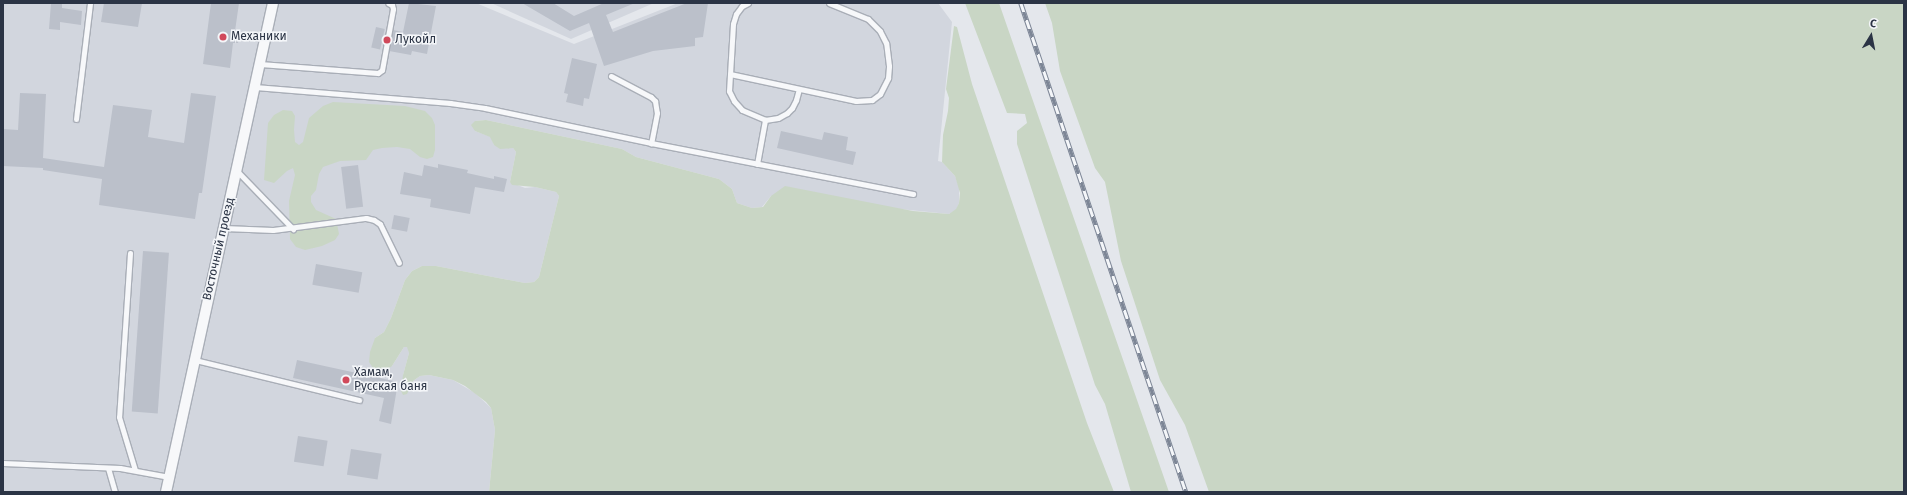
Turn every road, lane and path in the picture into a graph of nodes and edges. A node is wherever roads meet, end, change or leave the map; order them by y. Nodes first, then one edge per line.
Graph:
1 (90, 3) edge
2 (388, 3) edge
3 (748, 3) edge
4 (828, 3) edge
5 (272, 4) edge
6 (260, 64) junction
7 (730, 74) junction
8 (610, 76) dead end
9 (255, 87) junction
10 (798, 89) junction
11 (76, 119) dead end
12 (765, 120) junction
13 (651, 143) junction
14 (757, 164) junction
15 (237, 171) junction
16 (913, 194) dead end
17 (224, 228) junction
18 (293, 229) junction
19 (130, 253) dead end
20 (399, 263) dead end
21 (195, 360) junction
22 (359, 400) dead end
23 (3, 463) edge
24 (108, 468) junction
25 (135, 470) junction
26 (169, 477) junction
27 (115, 492) edge
28 (166, 492) edge

1 - 11 lane
2 - 6 lane
3 - 7 lane
4 - 10 lane
5 - 6 street, Восточный проезд
6 - 9 street, Восточный проезд
7 - 10 lane
7 - 12 lane
8 - 13 lane
9 - 13 lane
9 - 15 street, Восточный проезд
10 - 12 lane
12 - 14 lane
13 - 14 lane
14 - 16 lane
15 - 17 street, Восточный проезд
15 - 18 lane
17 - 18 lane
17 - 21 street, Восточный проезд
18 - 20 lane
19 - 25 lane
21 - 22 lane
21 - 26 street, Восточный проезд
23 - 24 lane
24 - 25 lane
24 - 27 lane
25 - 26 lane
26 - 28 street, Восточный проезд

